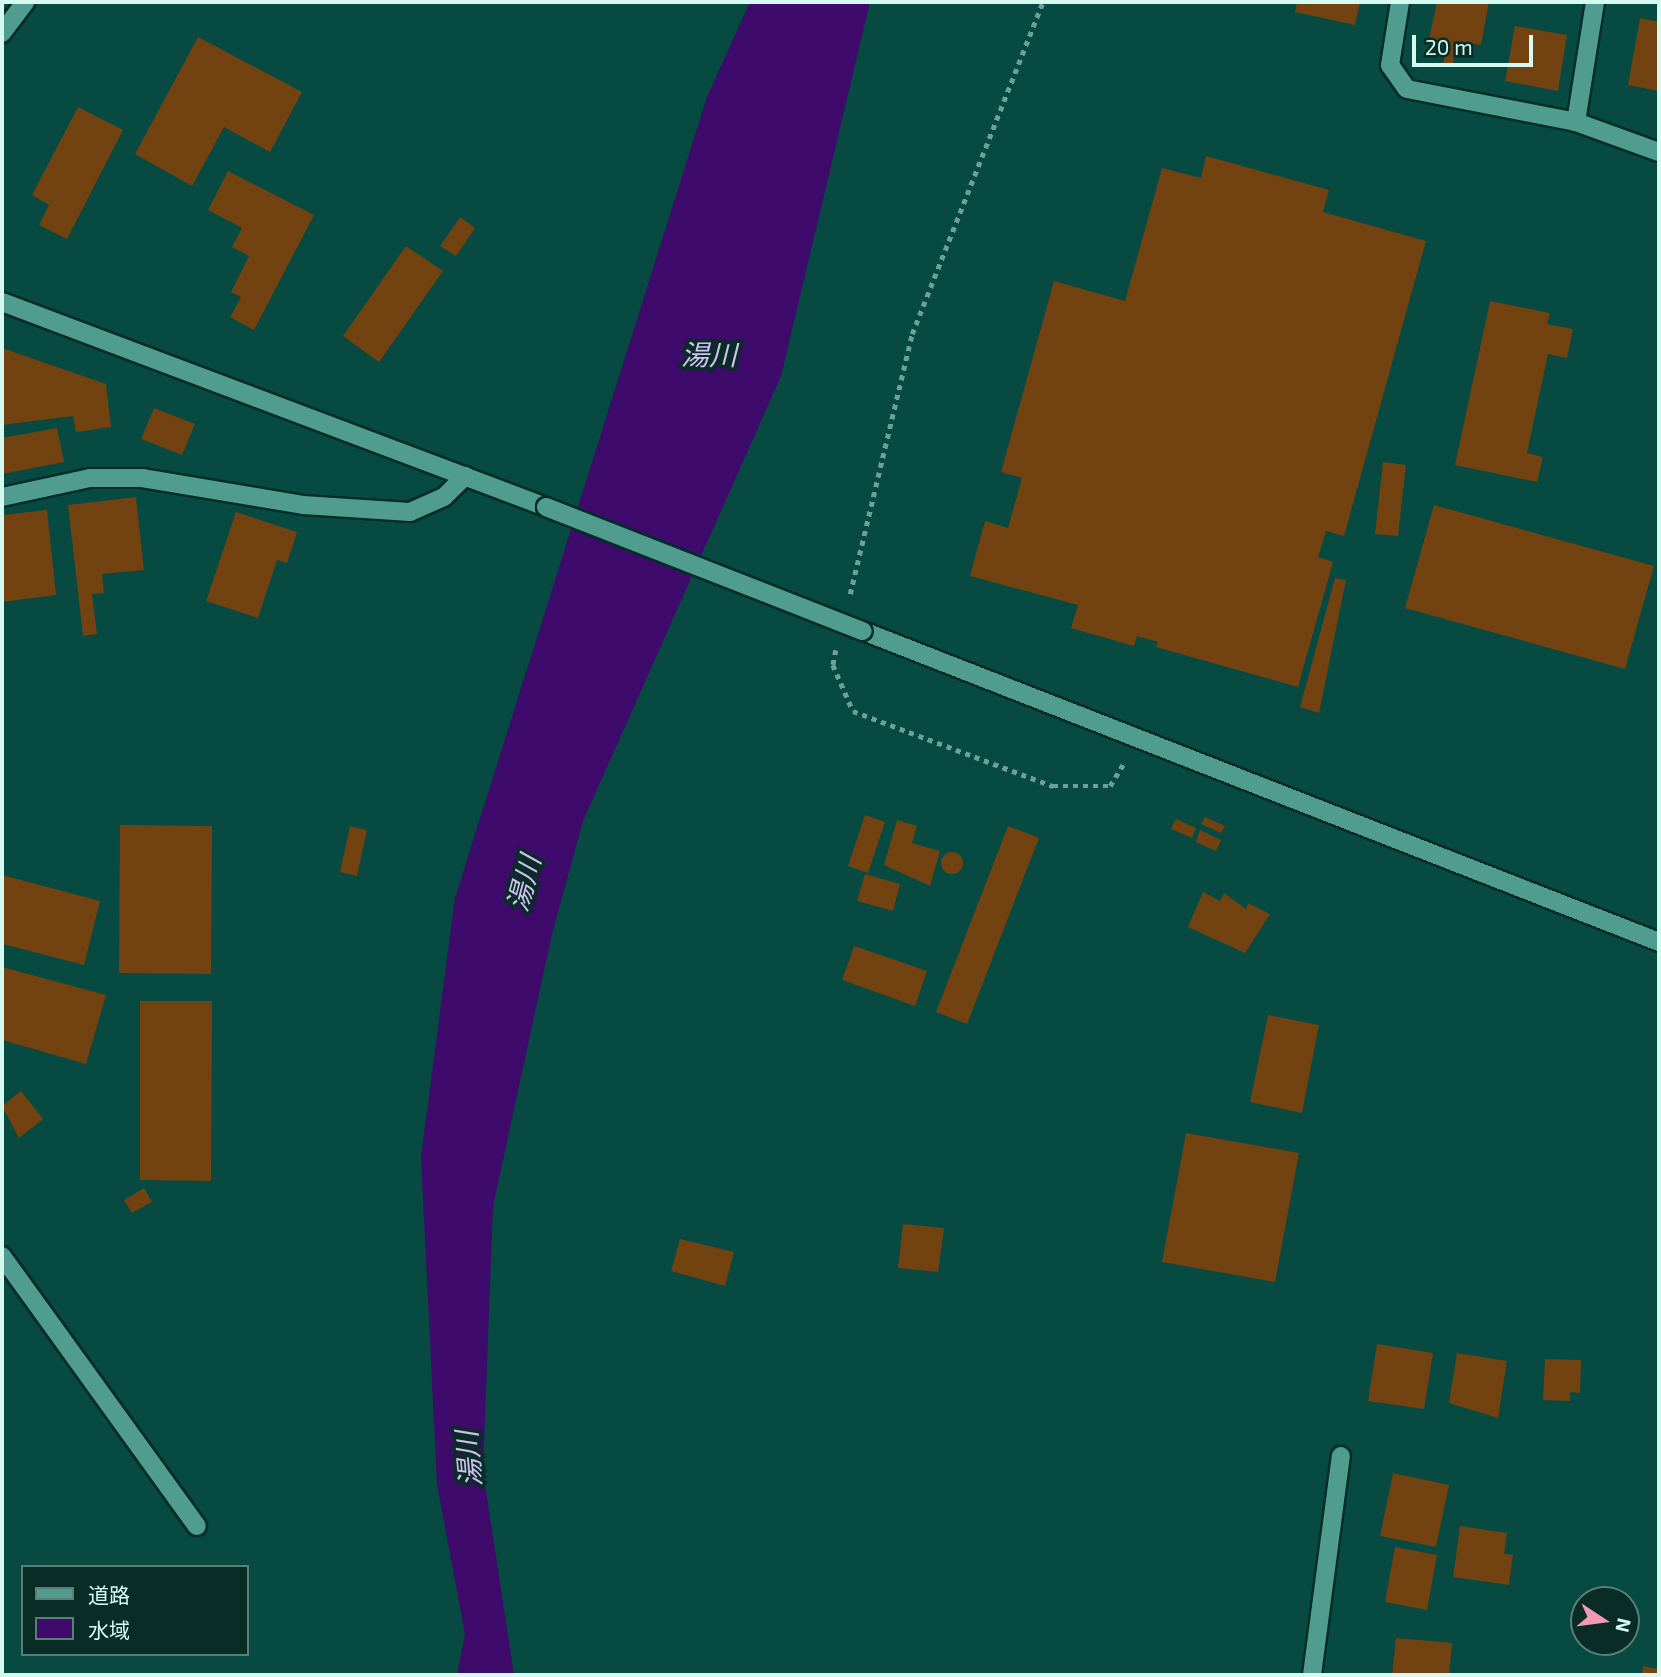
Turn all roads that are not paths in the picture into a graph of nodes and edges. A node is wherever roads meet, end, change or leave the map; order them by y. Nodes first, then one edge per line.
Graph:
1 (24, 2) edge
2 (1400, 2) edge
3 (1595, 2) edge
4 (2, 33) edge
5 (1576, 122) junction
6 (1659, 152) edge
7 (2, 302) edge
8 (465, 475) junction
9 (2, 497) edge
10 (1659, 942) edge
11 (2, 1255) edge
12 (1341, 1456) dead end
13 (197, 1526) dead end
14 (1312, 1675) edge

1 - 4 street
2 - 5 street
3 - 5 street
5 - 6 street
7 - 8 street
8 - 9 street
8 - 10 street, bridge
11 - 13 street
12 - 14 street

